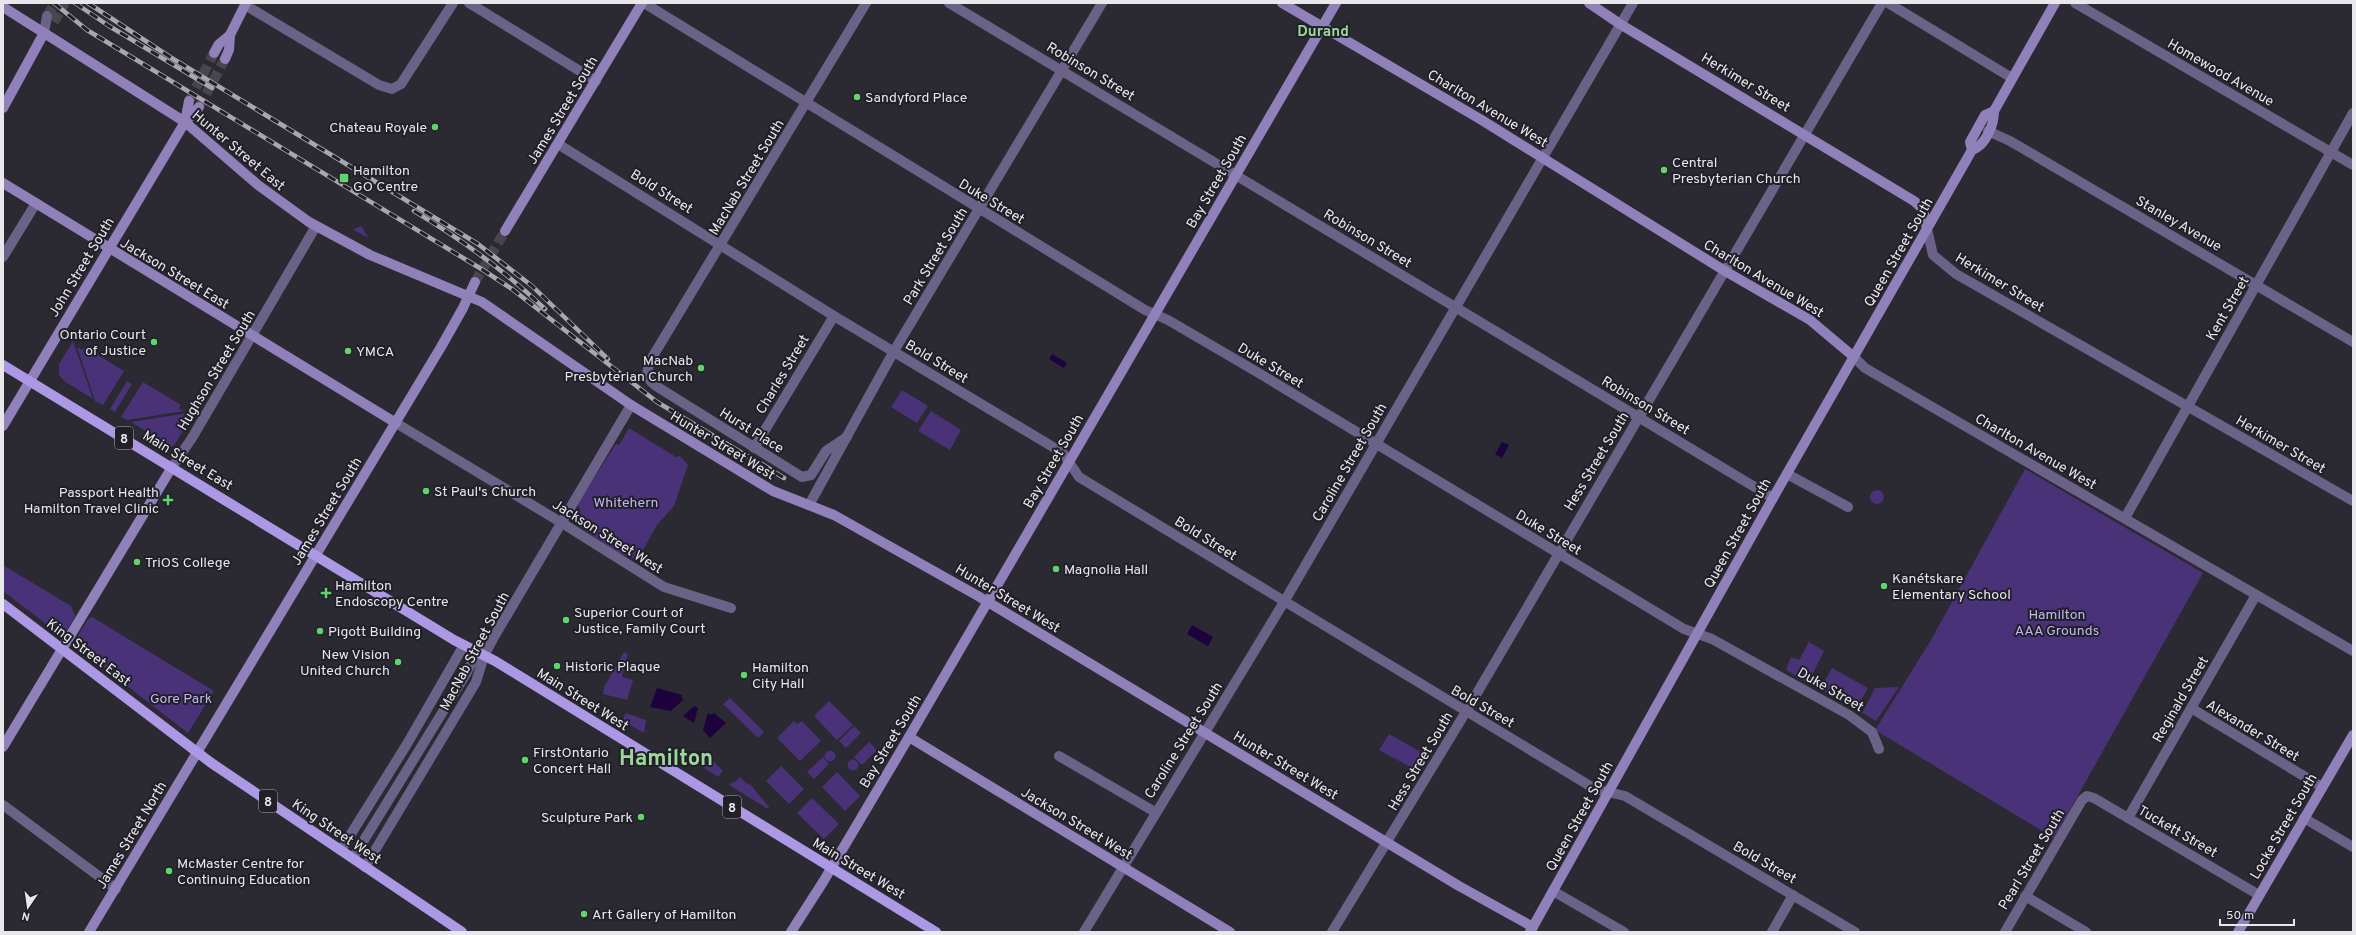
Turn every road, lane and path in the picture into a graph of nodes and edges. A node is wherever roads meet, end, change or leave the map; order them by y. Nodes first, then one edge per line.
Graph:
1 (453, 3) edge
2 (469, 3) edge
3 (643, 3) edge
4 (866, 3) edge
5 (949, 3) edge
6 (1102, 3) edge
7 (1282, 3) edge
8 (1336, 3) edge
9 (1590, 3) edge
10 (1633, 3) edge
11 (1882, 3) edge
12 (1888, 3) edge
13 (2055, 3) edge
14 (2075, 3) edge
15 (246, 4) edge
16 (3, 7) edge
17 (50, 19) tunnel mouth
18 (1620, 24) junction
19 (1322, 27) junction
20 (44, 33) junction
21 (230, 34) junction
22 (214, 52) tunnel mouth
23 (225, 59) tunnel mouth
24 (1062, 70) junction
25 (2012, 78) junction
26 (596, 81) junction
27 (189, 101) tunnel mouth
28 (806, 103) junction
29 (200, 107) tunnel mouth
30 (3, 108) edge
31 (1994, 111) junction
32 (2353, 113) edge
33 (185, 122) junction
34 (1988, 131) junction
35 (1805, 134) junction
36 (558, 144) junction
37 (1972, 150) junction
38 (2331, 152) junction
39 (1543, 157) junction
40 (2353, 165) edge
41 (1236, 174) junction
42 (3, 183) edge
43 (36, 203) junction
44 (980, 210) junction
45 (316, 226) junction
46 (1927, 230) junction
47 (505, 231) tunnel mouth
48 (722, 244) junction
49 (108, 249) junction
50 (3, 257) edge
51 (1725, 271) junction
52 (474, 282) tunnel mouth
53 (2257, 284) junction
54 (468, 296) junction
55 (1456, 307) junction
56 (1155, 315) junction
57 (834, 316) junction
58 (252, 336) junction
59 (2353, 342) edge
60 (894, 351) junction
61 (1854, 357) junction
62 (649, 364) joint
63 (3, 365) edge
64 (30, 381) junction
65 (630, 405) junction
66 (2188, 407) junction
67 (1639, 417) junction
68 (396, 422) junction
69 (3, 426) edge
70 (847, 437) junction
71 (1376, 444) junction
72 (754, 448) junction
73 (1069, 462) junction
74 (172, 467) junction
75 (1787, 474) junction
76 (1773, 498) junction
77 (2353, 501) edge
78 (809, 506) junction
79 (1848, 507) dead end
80 (2125, 518) junction
81 (562, 522) junction
82 (1558, 554) junction
83 (316, 555) junction
84 (2256, 595) junction
85 (988, 602) junction
86 (1284, 602) junction
87 (3, 604) edge
88 (731, 608) dead end
89 (1697, 633) junction
90 (464, 645) junction
91 (62, 649) junction
92 (2353, 651) edge
93 (481, 654) junction
94 (2191, 708) junction
95 (1465, 713) junction
96 (1206, 732) junction
97 (2353, 734) edge
98 (909, 738) junction
99 (3, 747) edge
100 (1878, 749) dead end
101 (197, 752) junction
102 (1059, 756) dead end
103 (2322, 787) junction
104 (1608, 793) junction
105 (2082, 800) joint
106 (3, 805) edge
107 (1155, 812) junction
108 (2128, 818) junction
109 (2304, 818) junction
110 (1387, 841) junction
111 (2353, 847) edge
112 (341, 850) junction
113 (353, 858) junction
114 (365, 867) junction
115 (1123, 867) junction
116 (831, 868) junction
117 (116, 889) junction
118 (1553, 891) junction
119 (1793, 895) junction
120 (2025, 896) junction
121 (2259, 896) junction
122 (1532, 929) edge
123 (89, 932) edge
124 (462, 932) edge
125 (791, 932) edge
126 (936, 932) edge
127 (1084, 932) edge
128 (1230, 932) edge
129 (1332, 932) edge
130 (1624, 932) edge
131 (1772, 932) edge
132 (1855, 932) edge
133 (2004, 932) edge
134 (2086, 932) edge
135 (2238, 932) edge

1 - 15 street
2 - 26 street
3 - 26 street, James Street South
3 - 28 street, Duke Street
4 - 28 street, MacNab Street South
5 - 24 street, Robinson Street
6 - 24 street, Park Street South
7 - 19 street, Charlton Avenue West
8 - 19 street, Bay Street South
9 - 18 street, Herkimer Street
10 - 18 street, Caroline Street South
11 - 35 street, Hess Street South
12 - 25 street
13 - 25 street, Queen Street South
14 - 38 street, Homewood Avenue
15 - 21 street
16 - 20 street, Hunter Street East
17 - 20 street
18 - 35 street, Herkimer Street
18 - 39 street, Caroline Street South
19 - 39 street, Charlton Avenue West
19 - 41 street, Bay Street South
20 - 30 street
20 - 33 street, Hunter Street East
21 - 22 street
21 - 23 street
24 - 41 street, Robinson Street
24 - 44 street, Park Street South
25 - 31 street, Queen Street South
26 - 36 street, James Street South
27 - 33 street, John Street South
28 - 44 street, Duke Street
28 - 48 street, MacNab Street South
29 - 33 street, John Street South
31 - 34 street, Queen Street South
31 - 37 street, Queen Street South
32 - 38 street, Kent Street
33 - 45 street, Hunter Street East
33 - 49 street, John Street South
34 - 37 street, Queen Street South
34 - 53 street, Stanley Avenue
35 - 46 street, Herkimer Street
35 - 51 street, Hess Street South
36 - 47 street, James Street South
36 - 48 street, Bold Street
37 - 46 street, Queen Street South
38 - 40 street, Homewood Avenue
38 - 53 street, Kent Street
39 - 51 street, Charlton Avenue West
39 - 55 street, Caroline Street South
41 - 55 street, Robinson Street
41 - 56 street, Bay Street South
42 - 43 street, Jackson Street East
43 - 49 street, Jackson Street East
43 - 50 street
44 - 56 street, Duke Street
44 - 60 street, Park Street South
45 - 54 street, Hunter Street East
45 - 58 street, Hughson Street South
46 - 61 street, Queen Street South
46 - 66 street, Herkimer Street
48 - 57 street, Bold Street
48 - 62 street, MacNab Street South
49 - 58 street, Jackson Street East
49 - 64 street, John Street South
51 - 61 street, Charlton Avenue West
51 - 67 street, Hess Street South
52 - 54 street, James Street South
53 - 59 street, Stanley Avenue
53 - 66 street, Kent Street
54 - 65 street, Hunter Street West
54 - 68 street, James Street South
55 - 67 street, Robinson Street
55 - 71 street, Caroline Street South
56 - 71 street, Duke Street
56 - 73 street, Bay Street South
57 - 60 street, Bold Street
57 - 72 street, Charles Street
58 - 68 street, Jackson Street East
58 - 74 street, Hughson Street South
60 - 70 street, Park Street South
60 - 73 street, Bold Street
61 - 75 street, Queen Street South
61 - 80 street, Charlton Avenue West
62 - 72 street, Hurst Place
63 - 64 main road, Main Street East / 8
64 - 69 street, John Street South
64 - 74 main road, Main Street East / 8
65 - 78 street, Hunter Street West
65 - 81 street, MacNab Street South
66 - 77 street, Herkimer Street
66 - 80 street, Kent Street
67 - 76 street, Robinson Street
67 - 82 street, Hess Street South
68 - 81 street, Jackson Street West
68 - 83 street, James Street South
70 - 72 street, Hurst Place
70 - 78 street, Park Street South
71 - 82 street, Duke Street
71 - 86 street, Caroline Street South
73 - 85 street, Bay Street South
73 - 86 street, Bold Street
74 - 83 main road, Main Street East / 8
74 - 91 street, Hughson Street South
75 - 76 street, Queen Street South
75 - 79 street
76 - 89 street, Queen Street South
78 - 85 street, Hunter Street West
80 - 84 street, Charlton Avenue West
81 - 88 street, Jackson Street West
81 - 93 street, MacNab Street South
82 - 89 street, Duke Street
82 - 95 street, Hess Street South
83 - 90 main road, Main Street West / 8
83 - 101 street, James Street South
84 - 92 street, Charlton Avenue West
84 - 94 street, Reginald Street
85 - 96 street, Hunter Street West
85 - 98 street, Bay Street South
86 - 95 street, Bold Street
86 - 96 street, Caroline Street South
87 - 91 main road, King Street East / 8
89 - 100 street, Duke Street
89 - 104 street, Queen Street South
90 - 93 main road, Main Street West / 8
90 - 112 street, MacNab Street South
91 - 99 street, Hughson Street South
91 - 101 main road, King Street East / 8
93 - 113 street, MacNab Street South
93 - 114 street, MacNab Street South
93 - 116 main road, Main Street West / 8
94 - 103 street, Alexander Street
94 - 108 street, Reginald Street
95 - 104 street, Bold Street
95 - 110 street, Hess Street South
96 - 107 street, Caroline Street South
96 - 110 street, Hunter Street West
97 - 103 street, Locke Street South
98 - 115 street, Jackson Street West
98 - 116 street, Bay Street South
101 - 112 main road, King Street West / 8
101 - 117 street, James Street North
102 - 107 street
103 - 109 street, Locke Street South
104 - 118 street, Queen Street South
104 - 119 street, Bold Street
105 - 108 street, Tuckett Street
105 - 120 street, Pearl Street South
106 - 117 street
107 - 115 street, Caroline Street South
108 - 121 street, Tuckett Street
109 - 111 street
109 - 121 street, Locke Street South
110 - 122 street, Hunter Street West
110 - 129 street, Hess Street South
112 - 113 main road, King Street West / 8
113 - 114 main road, King Street West / 8
114 - 124 main road, King Street West / 8
115 - 127 street, Caroline Street South
115 - 128 street, Jackson Street West
116 - 125 street, Bay Street South
116 - 126 main road, Main Street West / 8
117 - 123 street, James Street North
118 - 122 street, Queen Street South
118 - 130 street
119 - 131 street
119 - 132 street, Bold Street
120 - 133 street, Pearl Street South
120 - 134 street
121 - 135 street, Locke Street South

